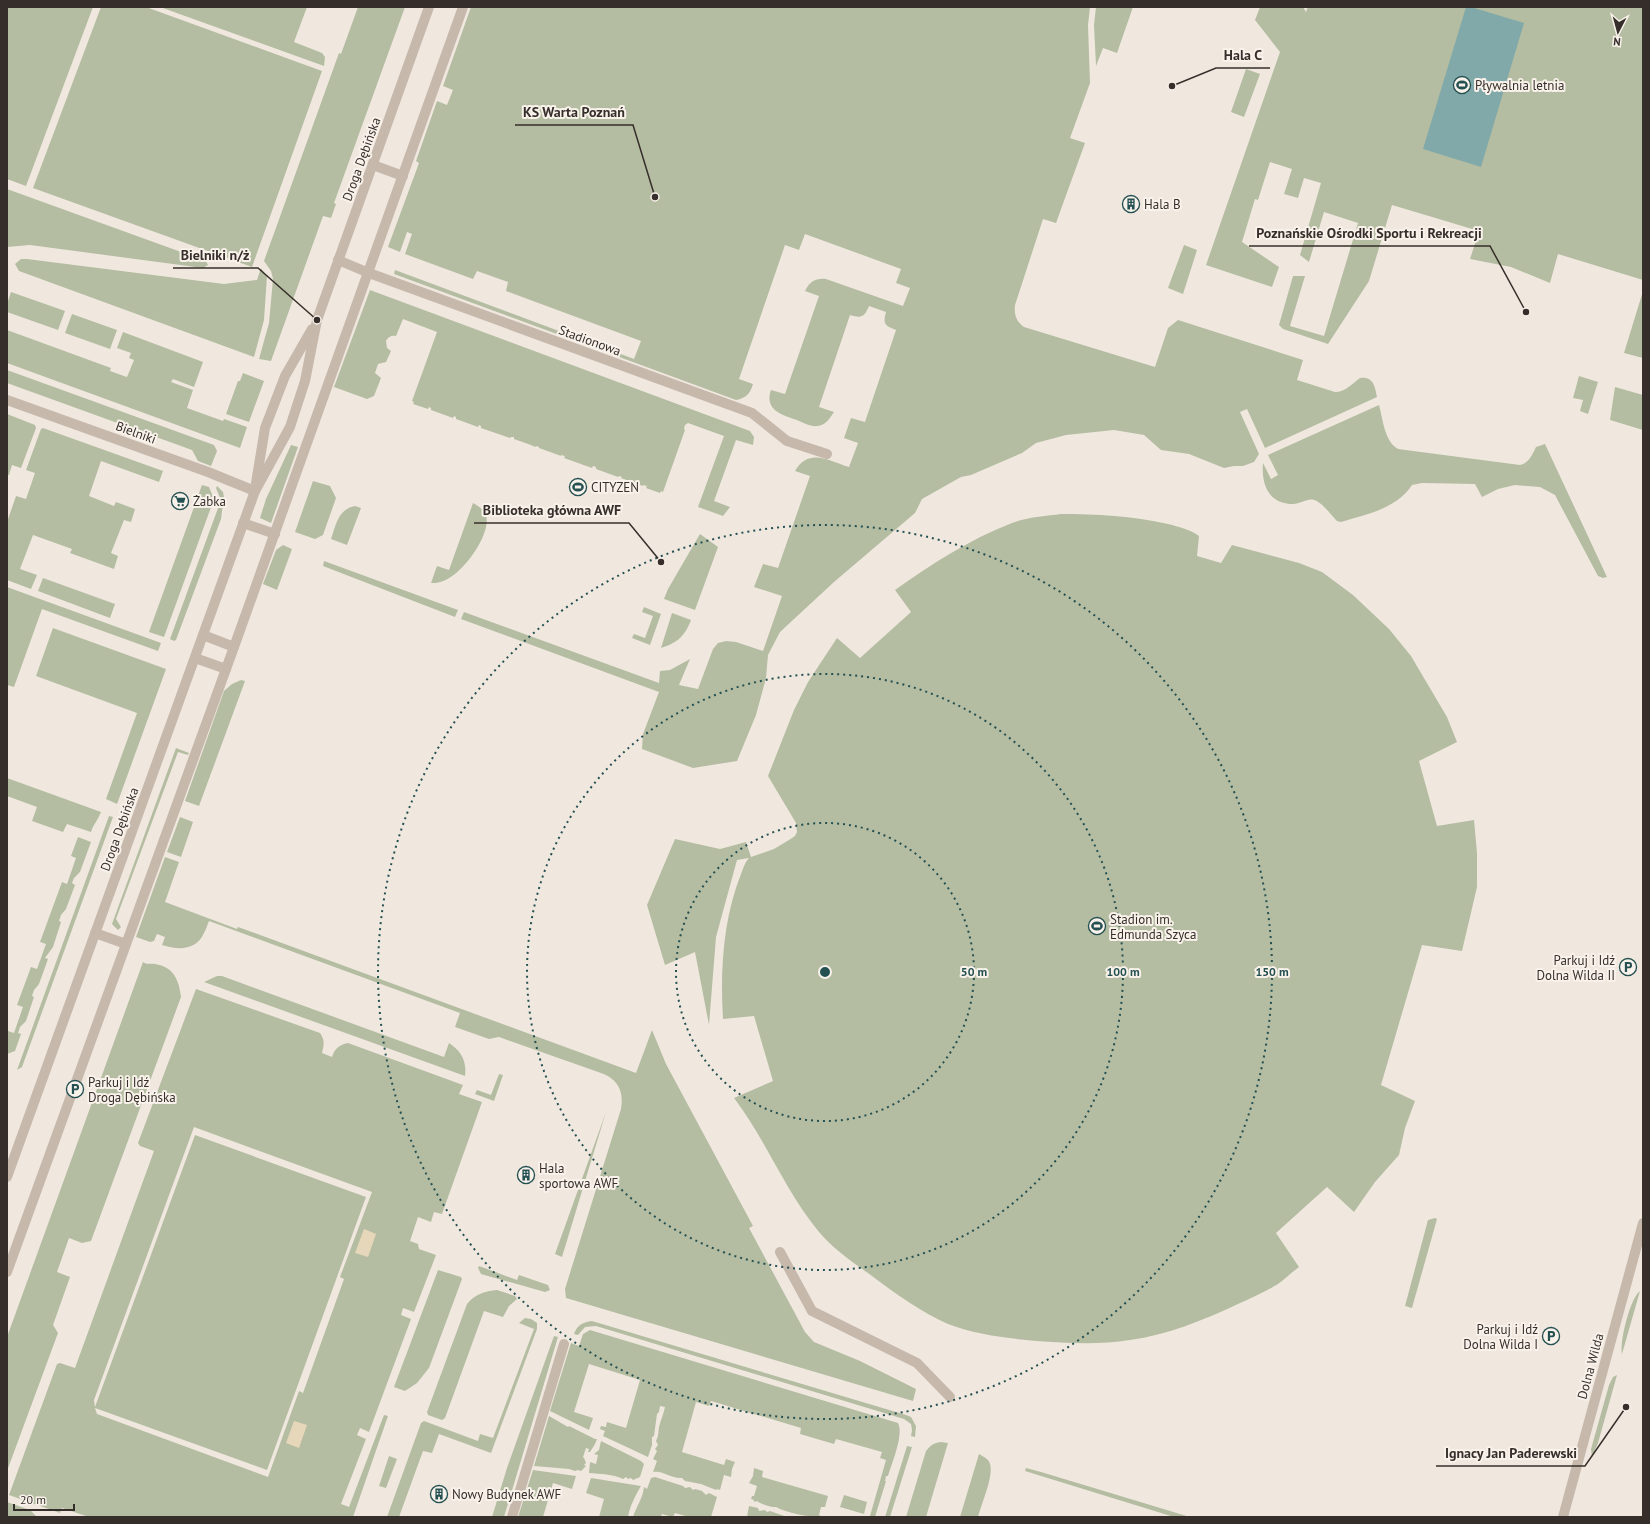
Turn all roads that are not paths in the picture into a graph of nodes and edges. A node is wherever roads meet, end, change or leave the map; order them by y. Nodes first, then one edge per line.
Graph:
1 (429, 7) edge
2 (463, 7) edge
3 (372, 165) junction
4 (403, 176) junction
5 (338, 260) junction
6 (368, 273) junction
7 (317, 320) junction
8 (7, 400) edge
9 (827, 454) dead end
10 (255, 491) junction
11 (243, 523) junction
12 (275, 534) junction
13 (203, 635) junction
14 (234, 647) junction
15 (195, 658) junction
16 (226, 669) junction
17 (95, 933) junction
18 (126, 944) junction
19 (7, 1177) edge
20 (1643, 1222) edge
21 (780, 1252) dead end
22 (7, 1272) edge
23 (564, 1344) dead end
24 (950, 1397) dead end
25 (512, 1517) edge
26 (1563, 1517) edge

1 - 3 street, Droga Dębińska
2 - 4 street
3 - 4 street
3 - 5 street, Droga Dębińska
4 - 6 street
5 - 6 street, Stadionowa
5 - 7 street, Droga Dębińska
6 - 9 street, Stadionowa
6 - 12 street
7 - 10 street, Droga Dębińska
7 - 10 street, Droga Dębińska
8 - 10 street, Bielniki
10 - 11 street, Droga Dębińska
11 - 12 street
11 - 13 street, Droga Dębińska
12 - 14 street
13 - 14 street
13 - 15 street, Droga Dębińska
14 - 16 street
15 - 16 street
15 - 17 street, Droga Dębińska
16 - 18 street
17 - 18 street
17 - 19 street, Droga Dębińska
18 - 22 street
20 - 26 street, Dolna Wilda
21 - 24 street
23 - 25 street

